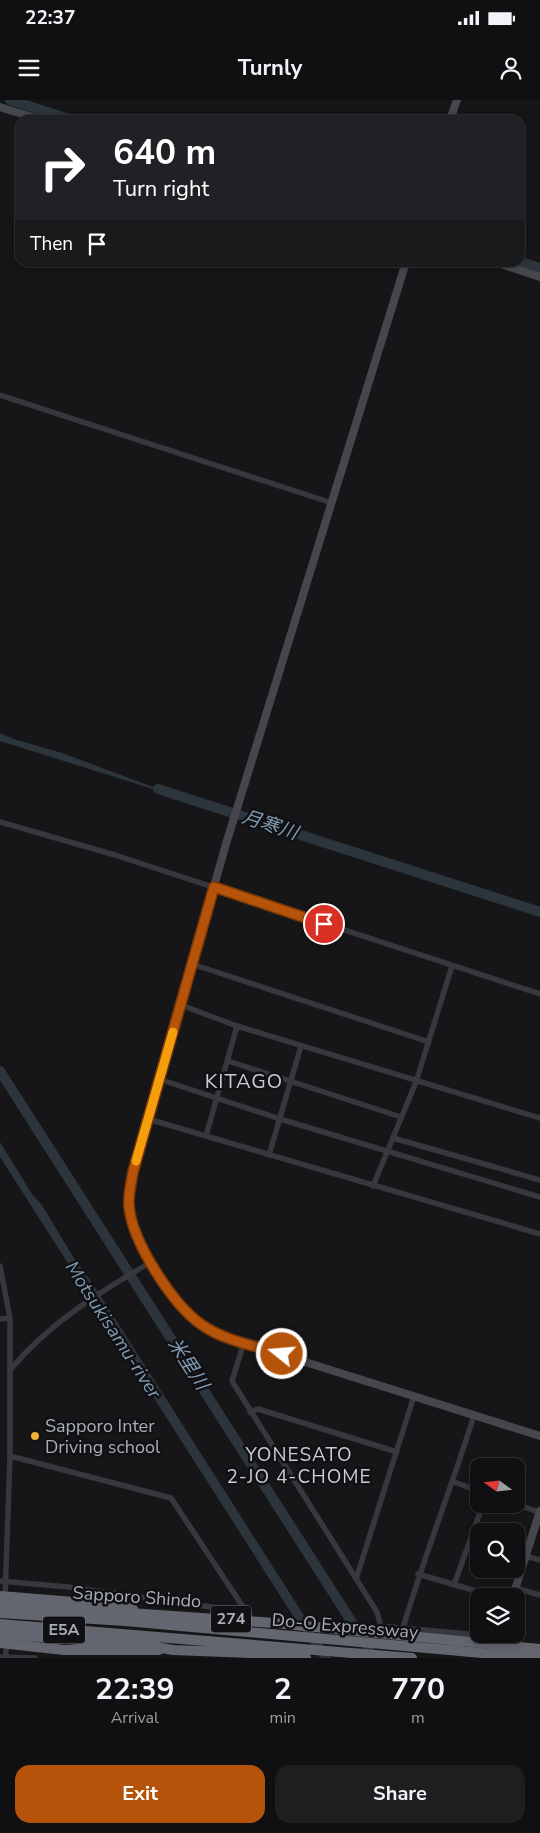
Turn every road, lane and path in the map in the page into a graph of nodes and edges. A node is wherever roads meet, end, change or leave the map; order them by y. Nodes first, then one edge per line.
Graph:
1 (457, 100) edge
2 (0, 107) edge
3 (26, 115) edge
4 (452, 115) edge
5 (404, 267) edge
6 (510, 267) edge
7 (540, 277) edge
8 (0, 395) edge
9 (332, 503) junction
10 (0, 822) edge
11 (214, 887) junction
12 (192, 964) junction
13 (452, 966) junction
14 (540, 994) edge
15 (181, 1005) junction
16 (237, 1026) junction
17 (429, 1042) junction
18 (301, 1046) junction
19 (228, 1061) junction
20 (159, 1079) junction
21 (291, 1082) junction
22 (416, 1082) junction
23 (217, 1096) junction
24 (401, 1117) junction
25 (148, 1118) junction
26 (540, 1118) edge
27 (280, 1119) junction
28 (206, 1136) junction
29 (393, 1138) junction
30 (387, 1152) junction
31 (269, 1155) junction
32 (540, 1180) edge
33 (373, 1186) junction
34 (540, 1197) edge
35 (540, 1234) edge
36 (151, 1262) junction
37 (0, 1266) edge
38 (10, 1318) junction
39 (0, 1319) edge
40 (244, 1342) junction
41 (11, 1369) junction
42 (414, 1396) junction
43 (250, 1412) junction
44 (474, 1415) junction
45 (540, 1436) edge
46 (397, 1452) junction
47 (10, 1456) junction
48 (454, 1482) junction
49 (470, 1488) edge
50 (525, 1507) edge
51 (540, 1512) edge
52 (479, 1513) edge
53 (538, 1521) edge
54 (526, 1556) junction
55 (540, 1560) edge
56 (418, 1574) junction
57 (356, 1580) junction
58 (3, 1581) edge
59 (454, 1585) junction
60 (516, 1588) edge
61 (470, 1590) edge
62 (525, 1591) edge
63 (540, 1595) edge
64 (1, 1600) edge
65 (247, 1612) junction
66 (0, 1613) edge
67 (171, 1615) junction
68 (125, 1621) junction
69 (0, 1624) edge
70 (379, 1626) junction
71 (403, 1628) junction
72 (127, 1635) junction
73 (2, 1640) edge
74 (498, 1645) junction
75 (540, 1649) edge
76 (173, 1650) junction
77 (4, 1657) edge
78 (35, 1658) edge
79 (275, 1658) edge
80 (306, 1658) edge
81 (395, 1658) edge
82 (412, 1658) edge
83 (494, 1658) edge
84 (538, 1658) edge

1 - 4 street
2 - 3 street
5 - 9 street
6 - 7 street
8 - 9 street
9 - 11 street
10 - 11 street
11 - 12 street
11 - 13 street
12 - 15 street
12 - 17 street
13 - 14 street
13 - 17 street
15 - 16 street
15 - 20 street
16 - 18 street
16 - 19 street
17 - 22 street
18 - 21 street
18 - 22 street
19 - 21 street
19 - 23 street
20 - 23 street
20 - 25 street
21 - 24 street
21 - 27 street
22 - 24 street
22 - 26 street
23 - 27 street
23 - 28 street
24 - 29 street
25 - 28 street
25 - 36 street
27 - 30 street
27 - 31 street
28 - 31 street
29 - 30 street
29 - 32 street
30 - 33 street
30 - 34 street
31 - 33 street
33 - 35 street
36 - 40 street
36 - 41 street
37 - 38 street
38 - 39 street
38 - 41 street
40 - 42 street
40 - 43 street
41 - 47 street
42 - 44 street
42 - 46 street
43 - 46 street
43 - 57 street
44 - 45 street
44 - 48 street
46 - 57 street
47 - 58 street
47 - 65 street
48 - 49 street
48 - 56 street
50 - 51 street
51 - 53 street
52 - 59 street
53 - 54 street
54 - 55 street
54 - 60 street
56 - 59 street
56 - 71 street
57 - 70 street
58 - 64 street
58 - 65 street
59 - 61 street
62 - 63 street
64 - 67 highway, Sapporo Shindo / 274, bridge
64 - 67 highway, bridge
64 - 68 highway, bridge
64 - 73 street
65 - 79 street
66 - 68 highway, Do-O Expressway / E5A, bridge
67 - 74 highway, Sapporo Shindo / 274, bridge
68 - 84 highway, Do-O Expressway, bridge
69 - 72 highway, Do-O Expressway / E5A, bridge
70 - 71 street
70 - 81 street
71 - 74 street
72 - 73 highway, bridge
72 - 82 highway, Do-O Expressway, bridge
73 - 76 highway, 274, bridge
73 - 76 highway, bridge
73 - 77 street
74 - 75 highway, Sapporo Shindo / 274
74 - 83 street
76 - 80 highway, 274, bridge
77 - 78 street

